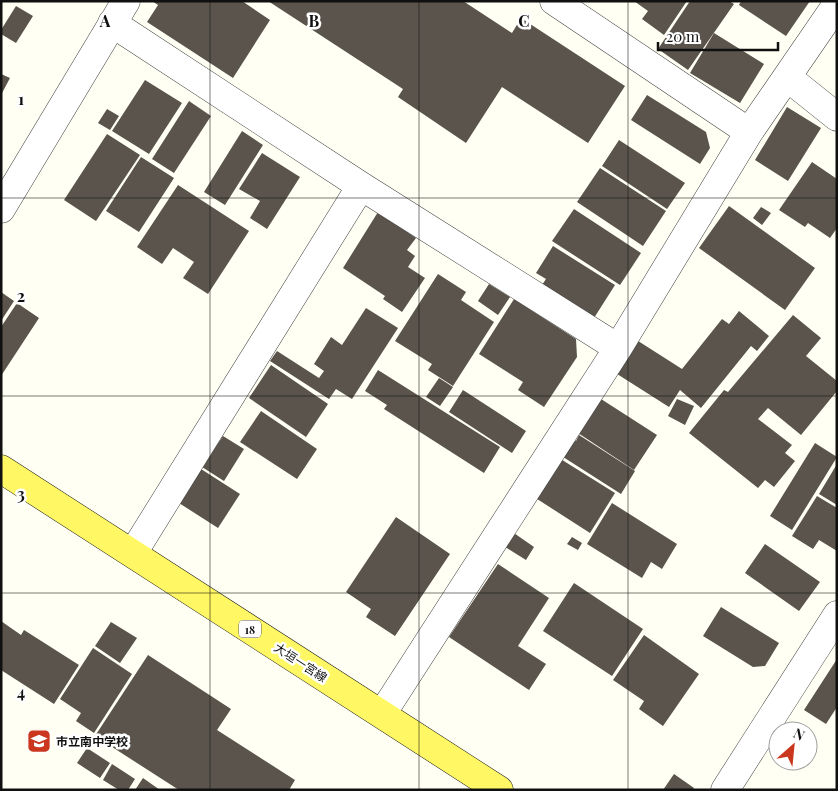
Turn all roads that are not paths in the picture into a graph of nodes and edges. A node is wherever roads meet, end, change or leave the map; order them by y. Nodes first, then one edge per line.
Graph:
1 (554, 1) edge
2 (837, 4) edge
3 (119, 12) edge
4 (786, 77) junction
5 (837, 117) edge
6 (749, 132) junction
7 (361, 186) junction
8 (1, 209) edge
9 (618, 348) junction
10 (1, 469) edge
11 (133, 553) junction
12 (837, 615) edge
13 (382, 714) junction
14 (499, 790) edge
15 (725, 790) edge

1 - 6 street
2 - 4 street
3 - 7 street
3 - 8 street
4 - 5 street
4 - 6 street
6 - 9 street
7 - 9 street
7 - 11 street
9 - 13 street
10 - 11 main road, 大垣一宮線 / 18
11 - 13 main road, 大垣一宮線 / 18
12 - 15 street
13 - 14 main road, 大垣一宮線 / 18

